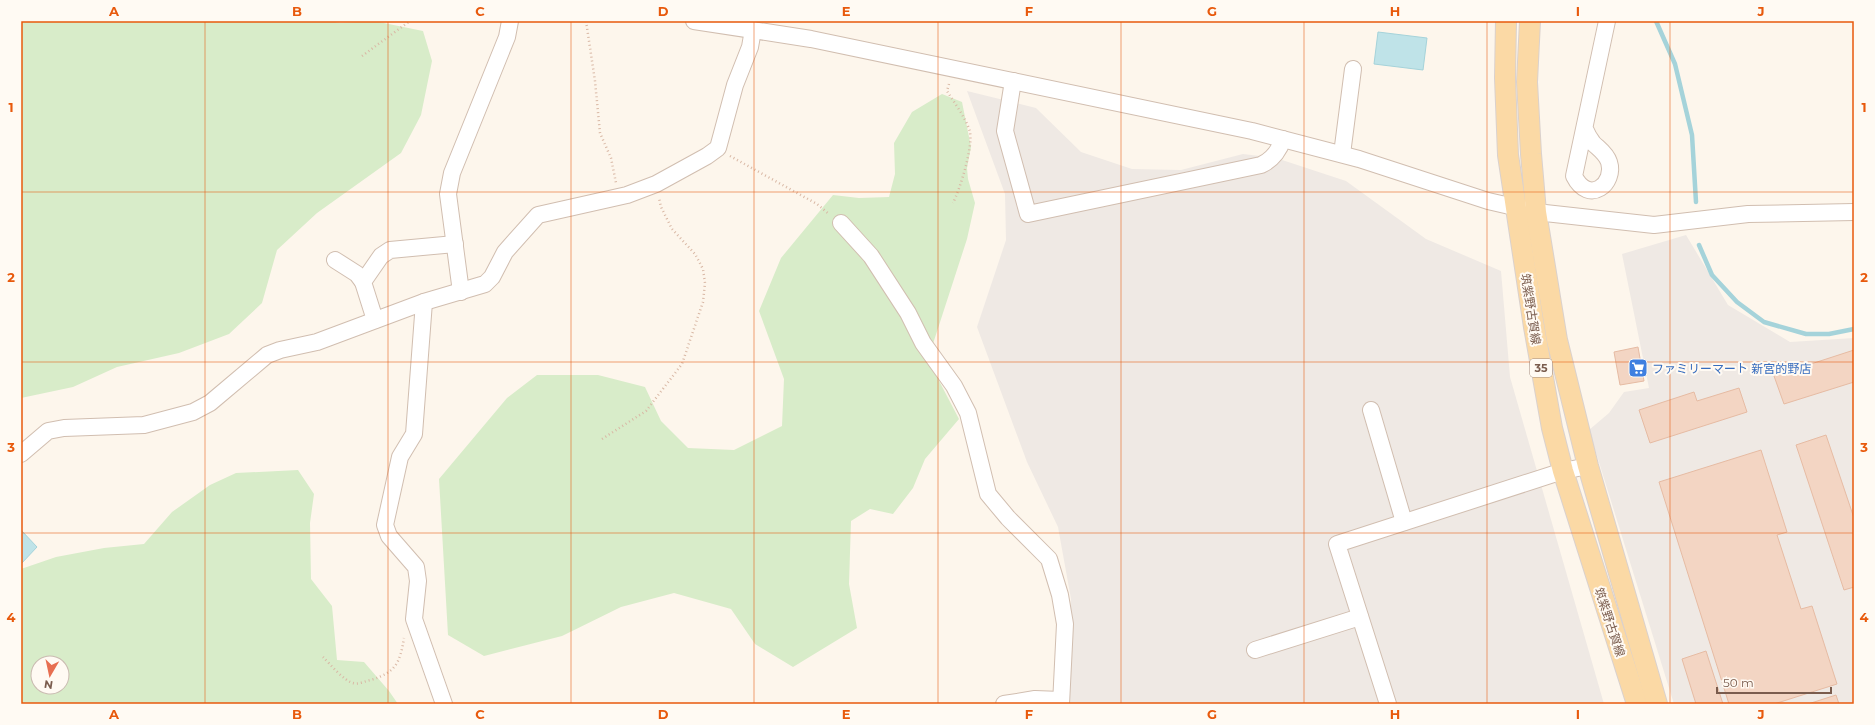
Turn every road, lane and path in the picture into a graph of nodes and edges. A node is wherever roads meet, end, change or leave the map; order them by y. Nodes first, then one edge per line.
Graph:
1 (410, 21) edge
2 (510, 21) edge
3 (586, 21) edge
4 (694, 21) edge
5 (1506, 21) edge
6 (1530, 21) edge
7 (1607, 21) edge
8 (753, 30) junction
9 (362, 56) dead end
10 (1353, 69) dead end
11 (953, 70) junction
12 (1014, 81) junction
13 (1585, 129) dead end
14 (1283, 139) junction
15 (718, 148) junction
16 (1342, 154) junction
17 (656, 184) junction
18 (618, 198) junction
19 (953, 203) dead end
20 (1515, 208) junction
21 (1536, 212) junction
22 (1854, 212) edge
23 (841, 223) joint
24 (455, 244) junction
25 (335, 260) dead end
26 (363, 282) junction
27 (461, 292) junction
28 (424, 302) junction
29 (375, 320) junction
30 (1371, 410) dead end
31 (602, 439) dead end
32 (21, 454) edge
33 (1588, 466) junction
34 (1563, 472) junction
35 (1404, 522) junction
36 (1360, 616) junction
37 (414, 619) junction
38 (1255, 650) dead end
39 (323, 657) dead end
40 (1061, 702) edge
41 (444, 704) edge
42 (1004, 704) edge
43 (1388, 704) edge
44 (1637, 704) edge
45 (1657, 704) edge

1 - 9 path
2 - 24 street
3 - 18 path
4 - 8 street
5 - 20 main road, 筑紫野古賀線 / 35
6 - 21 main road, 筑紫野古賀線 / 35
7 - 13 street
8 - 11 street
8 - 15 street
10 - 16 street
11 - 12 street
11 - 19 path
12 - 14 street
12 - 14 street
14 - 16 street
15 - 17 street
15 - 23 path
16 - 20 street
17 - 18 street
17 - 31 path
18 - 27 street
20 - 21 street
20 - 34 main road, 筑紫野古賀線 / 35
21 - 22 street
21 - 33 main road, 筑紫野古賀線 / 35
23 - 40 street
24 - 26 street
24 - 27 street
25 - 26 street
26 - 29 street
27 - 28 street
28 - 29 street
28 - 37 street
29 - 32 street
30 - 35 street
33 - 34 street
33 - 45 main road, 筑紫野古賀線 / 35
34 - 35 street
34 - 44 main road, 筑紫野古賀線 / 35
35 - 36 street
36 - 38 street
36 - 43 street
37 - 39 path
37 - 41 street
40 - 42 street

